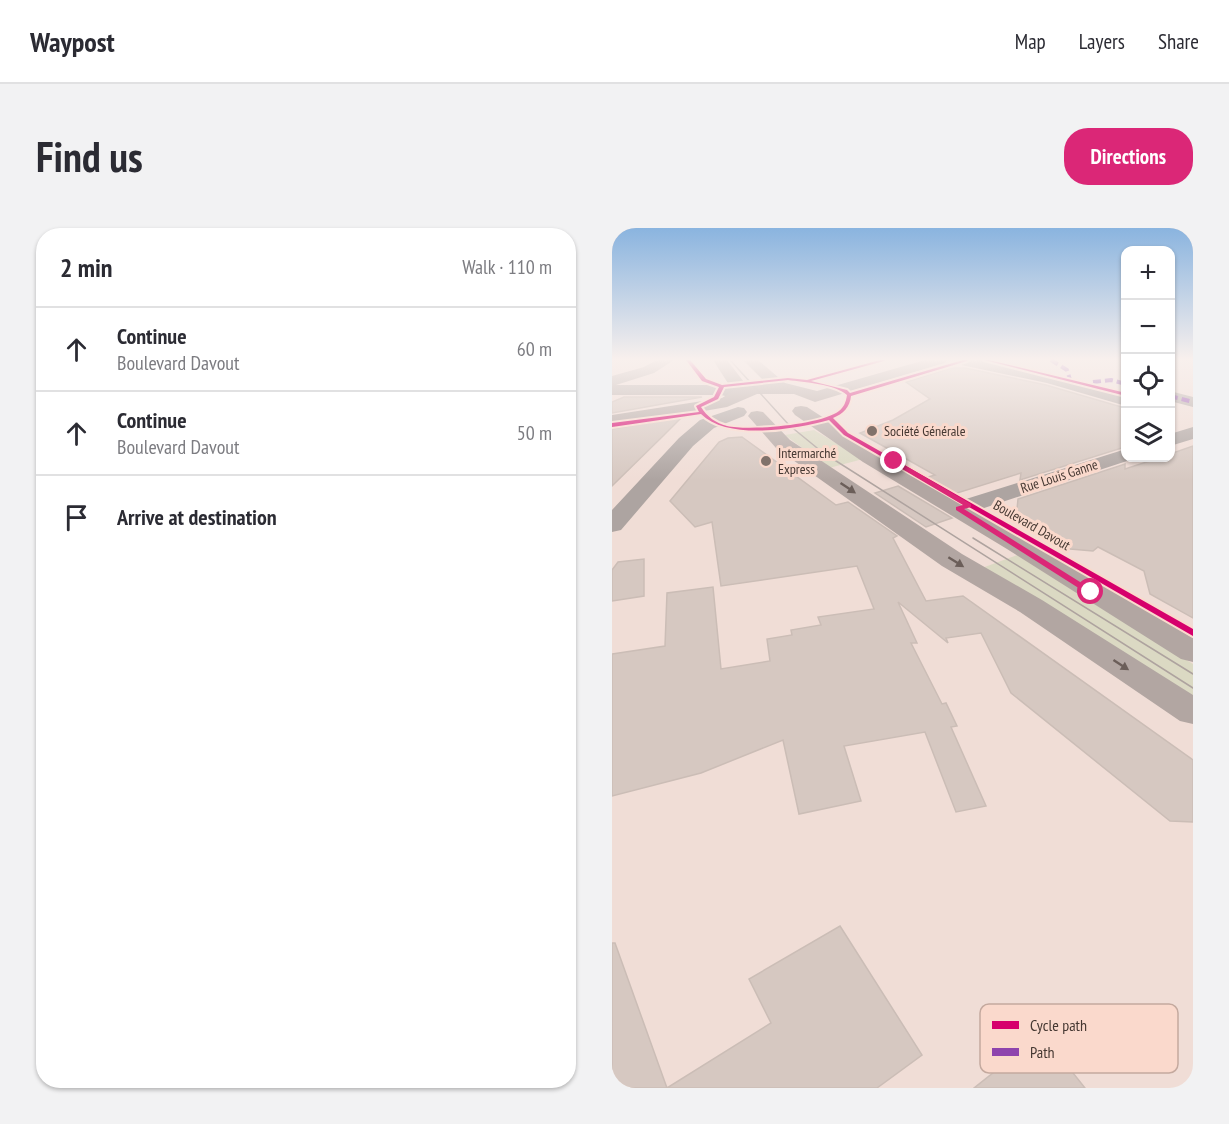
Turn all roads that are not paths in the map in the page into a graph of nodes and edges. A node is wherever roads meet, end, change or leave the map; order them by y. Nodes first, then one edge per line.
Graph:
1 (735, 400) edge
2 (739, 400) edge
3 (751, 400) edge
4 (807, 400) joint
5 (741, 404) junction
6 (1175, 415) edge
7 (1193, 420) edge
8 (612, 421) edge
9 (1193, 433) edge
10 (1175, 438) edge
11 (1121, 455) edge
12 (958, 509) junction
13 (614, 520) edge
14 (1193, 652) edge
15 (1193, 712) edge

1 - 5 street
2 - 5 main road
3 - 5 main road
4 - 5 main road
4 - 12 main road, Boulevard Davout
5 - 8 main road
5 - 13 street
5 -> 15 main road
6 - 7 street
9 - 10 street
11 - 12 street, Rue Louis Ganne
12 - 14 main road, Boulevard Davout

